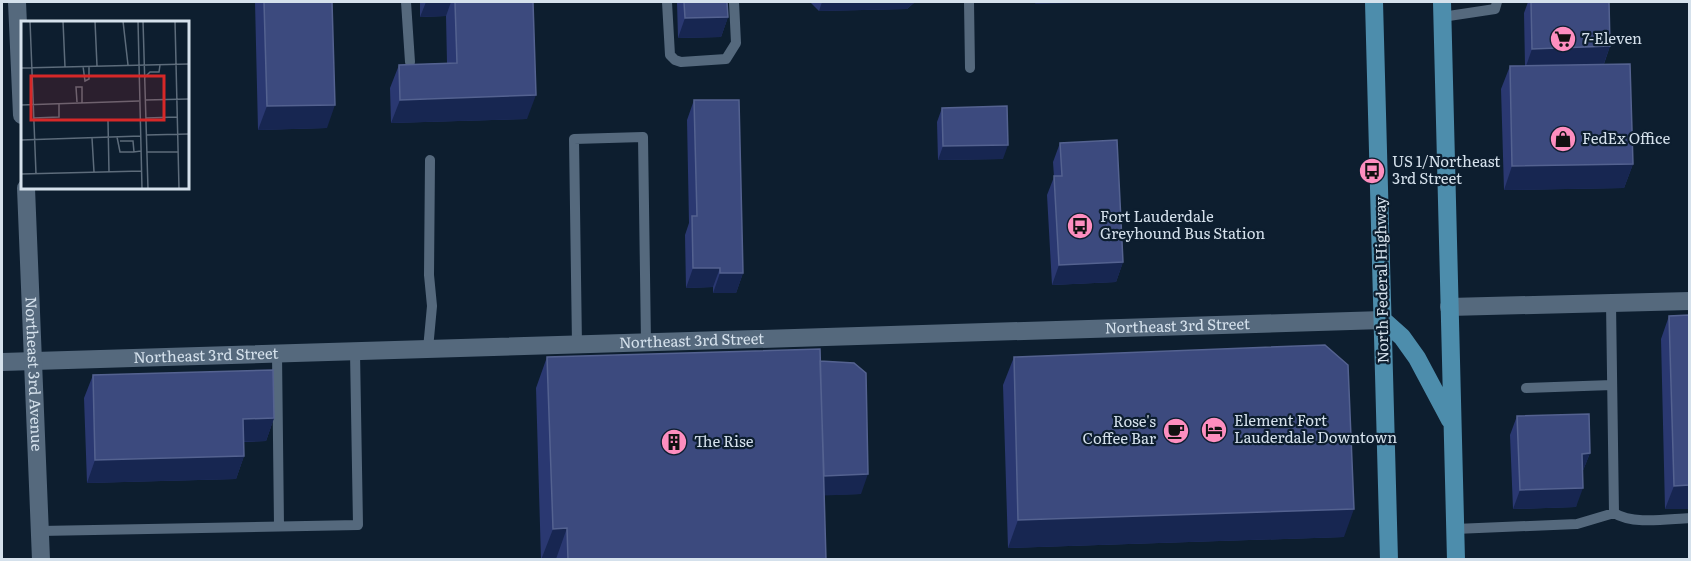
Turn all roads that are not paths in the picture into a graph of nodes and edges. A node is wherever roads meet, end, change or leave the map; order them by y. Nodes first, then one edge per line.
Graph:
1 (17, 2) edge
2 (406, 2) edge
3 (667, 2) edge
4 (734, 2) edge
5 (969, 2) edge
6 (1374, 2) edge
7 (1497, 2) edge
8 (1442, 9) edge
9 (410, 62) edge
10 (970, 68) dead end
11 (21, 92) edge
12 (430, 160) dead end
13 (26, 189) edge
14 (1689, 301) edge
15 (1611, 303) junction
16 (1449, 307) junction
17 (1383, 320) junction
18 (646, 343) junction
19 (577, 345) junction
20 (428, 349) junction
21 (355, 352) junction
22 (277, 354) junction
23 (34, 361) junction
24 (2, 362) edge
25 (1612, 385) junction
26 (1526, 388) dead end
27 (1452, 424) junction
28 (1614, 513) junction
29 (1689, 518) edge
30 (279, 526) junction
31 (1455, 529) junction
32 (40, 531) junction
33 (41, 560) edge
34 (1389, 560) edge
35 (1456, 560) edge

1 - 11 street
2 - 9 lane
3 - 4 lane
5 - 10 lane
6 - 17 main road, North Federal Highway
7 - 8 lane
8 - 16 main road
12 - 20 lane
13 - 23 street, Northeast 3rd Avenue
14 - 15 street
15 - 16 street
15 - 25 lane
16 - 27 main road
17 - 18 street, Northeast 3rd Street
17 - 27 main road
17 - 34 main road, North Federal Highway
18 - 19 street, Northeast 3rd Street
18 - 19 lane
19 - 20 street, Northeast 3rd Street
20 - 21 street, Northeast 3rd Street
21 - 22 street, Northeast 3rd Street
21 - 30 lane
22 - 23 street, Northeast 3rd Street
22 - 30 lane
23 - 24 street, Northeast 3rd Street
23 - 32 street, Northeast 3rd Avenue
25 - 26 lane
25 - 28 lane
27 - 31 main road
28 - 29 lane
28 - 31 lane
30 - 32 lane
31 - 35 main road
32 - 33 street, Northeast 3rd Avenue

